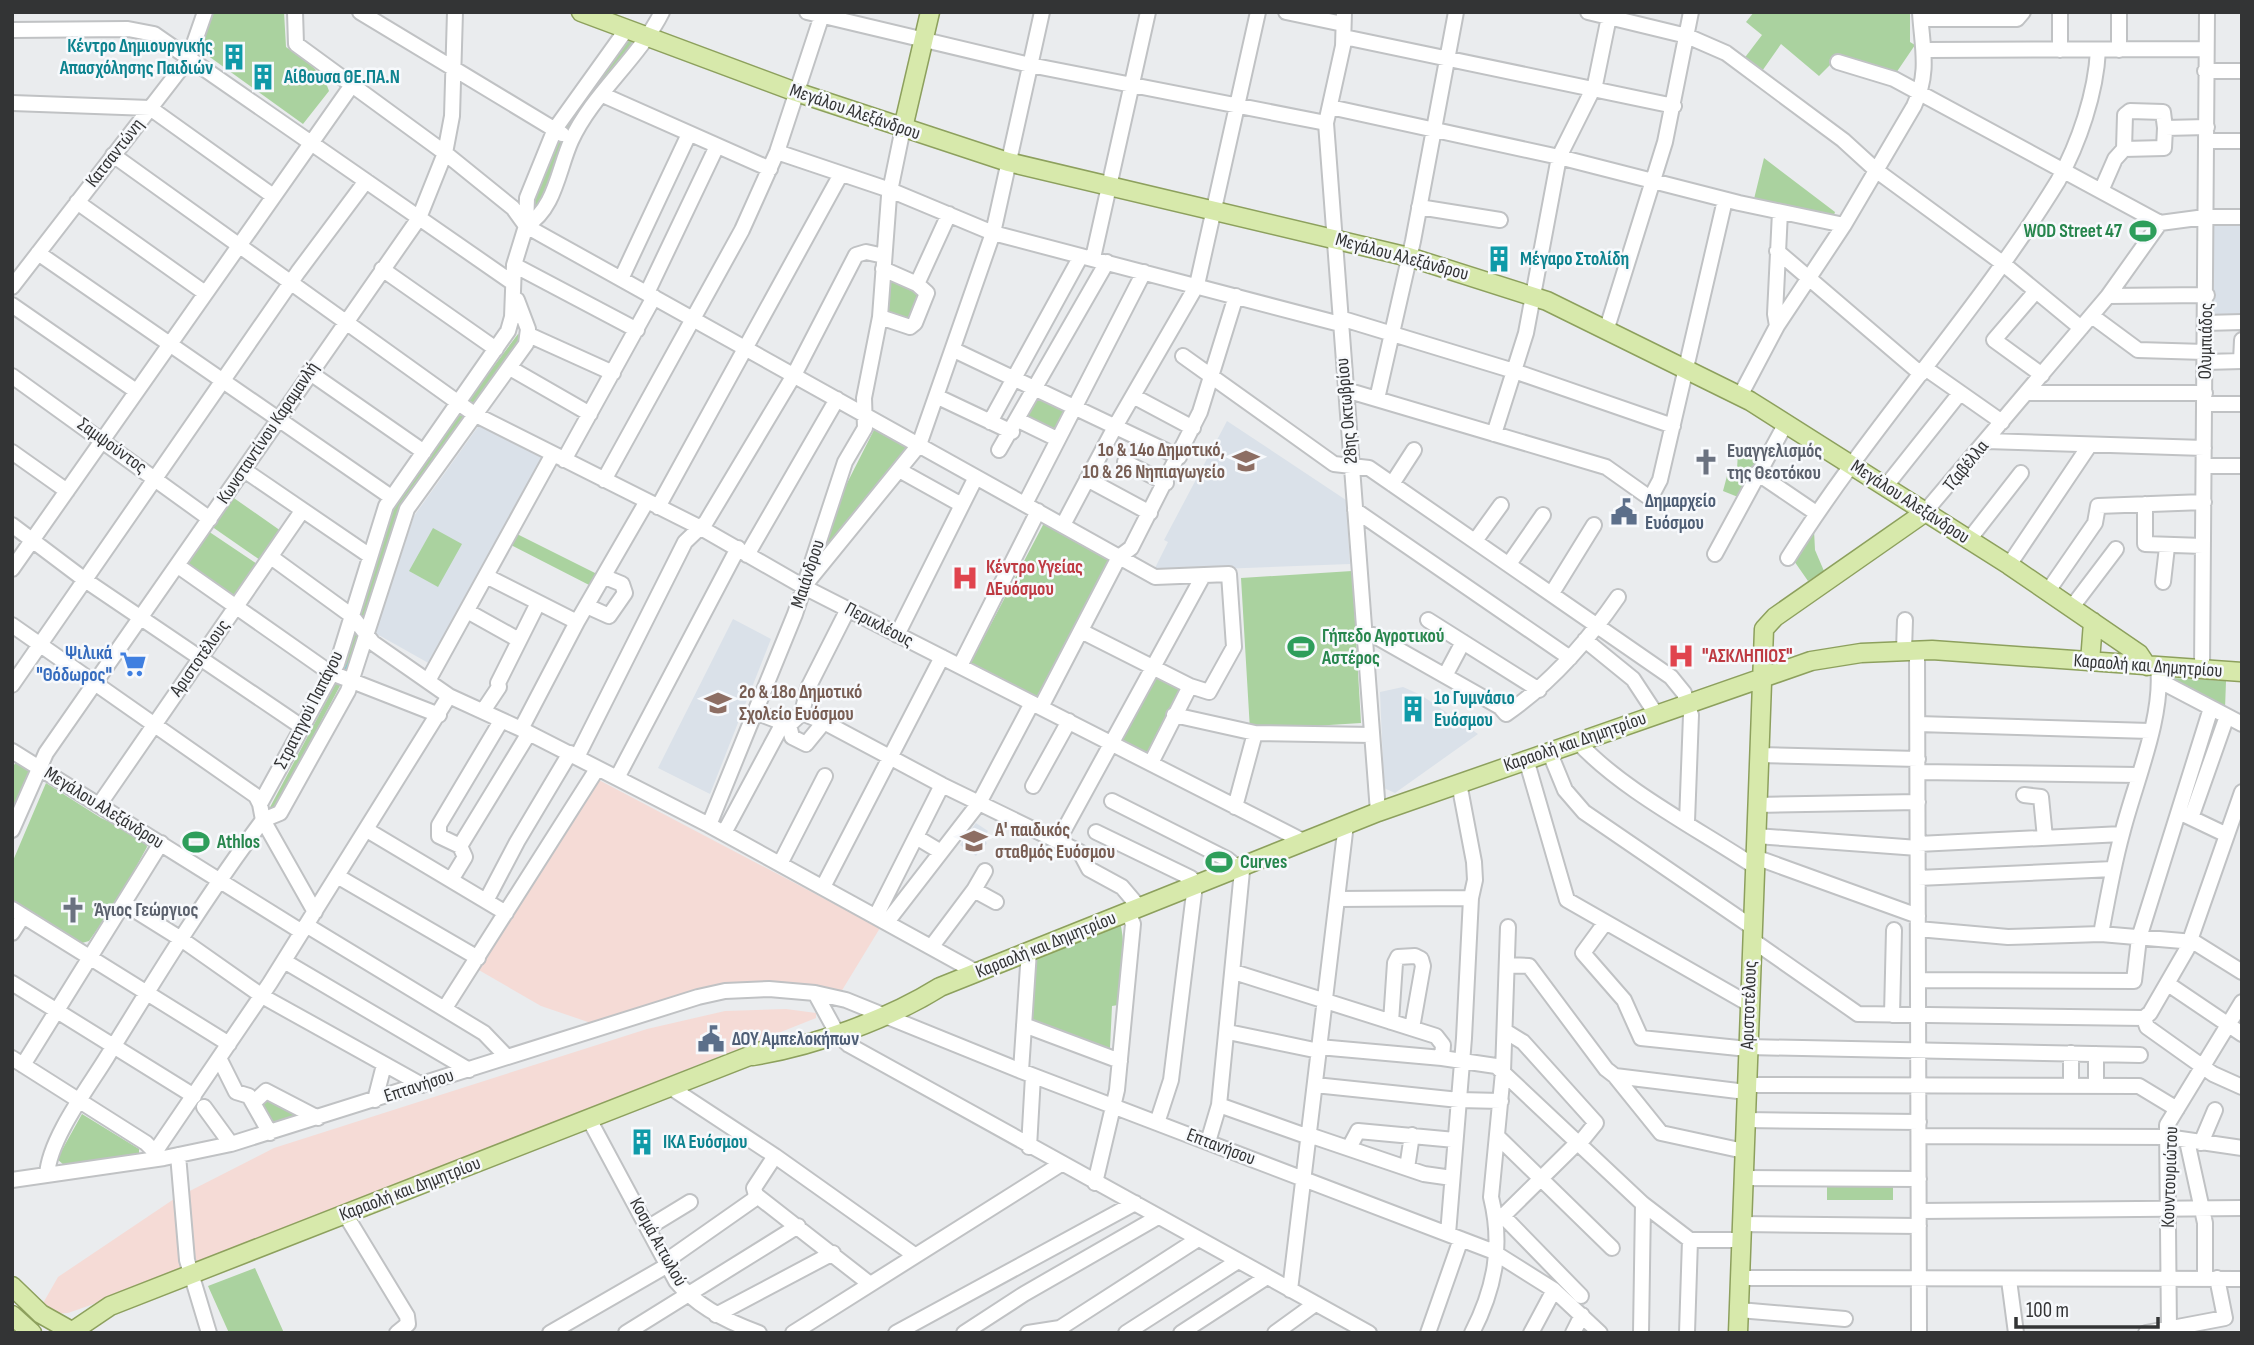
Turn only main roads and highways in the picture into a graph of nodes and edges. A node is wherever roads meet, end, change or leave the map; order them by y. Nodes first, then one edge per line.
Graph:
1 (581, 12) edge
2 (930, 12) edge
3 (903, 128) junction
4 (1924, 513) junction
5 (2093, 622) junction
6 (2090, 662) junction
7 (2155, 671) junction
8 (2242, 672) edge
9 (1761, 678) junction
10 (12, 1286) edge
11 (12, 1298) edge
12 (12, 1315) edge
13 (12, 1328) edge
14 (18, 1333) edge
15 (32, 1333) edge
16 (49, 1333) edge
17 (72, 1333) edge
18 (1738, 1333) edge

1 - 3 main road, Μεγάλου Αλεξάνδρου
2 - 3 main road, Μαιάνδρου
3 - 4 main road, Μεγάλου Αλεξάνδρου
4 - 5 main road, Μεγάλου Αλεξάνδρου
4 - 9 main road, Τζαβέλλα
5 - 6 main road
5 - 7 main road, Μεγάλου Αλεξάνδρου
6 - 7 main road, Καραολή και Δημητρίου
6 - 9 main road, Καραολή και Δημητρίου
7 - 8 main road, Καραολή και Δημητρίου
9 - 17 main road, Καραολή και Δημητρίου
9 - 18 main road, Αριστοτέλους
10 - 17 main road
11 - 16 main road
12 - 15 main road
13 - 14 main road

